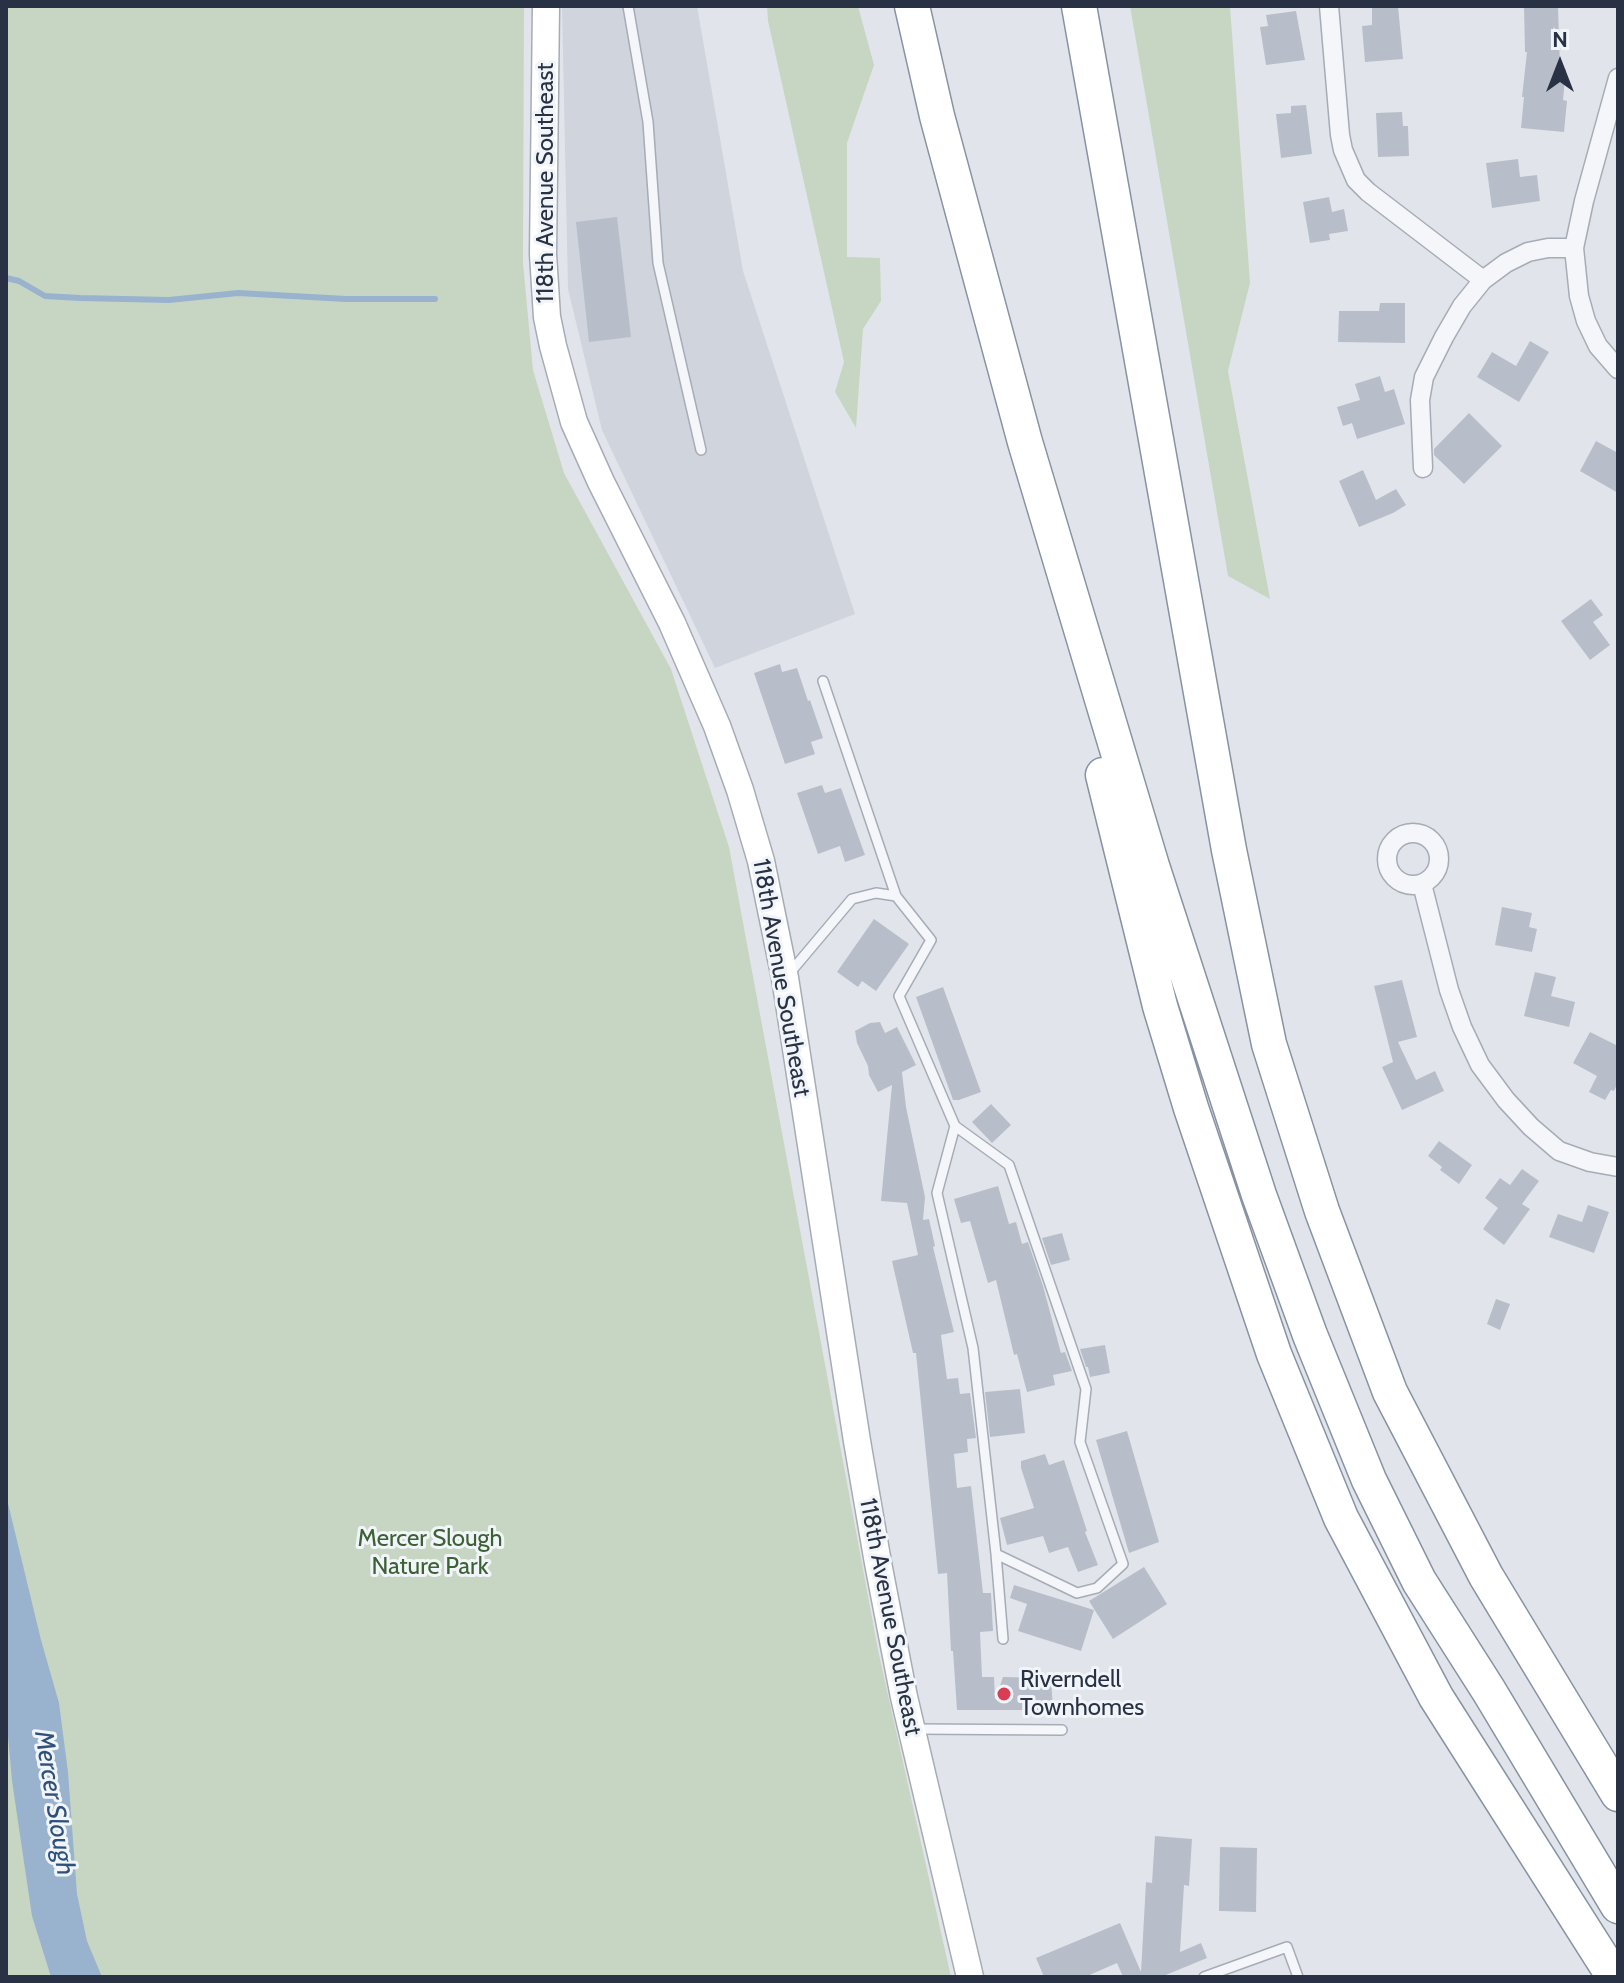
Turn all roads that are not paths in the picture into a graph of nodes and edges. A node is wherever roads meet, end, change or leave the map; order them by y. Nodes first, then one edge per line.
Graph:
1 (546, 6) edge
2 (628, 6) edge
3 (912, 6) edge
4 (1079, 6) edge
5 (1329, 6) edge
6 (1618, 78) edge
7 (1574, 248) junction
8 (1483, 280) junction
9 (1618, 369) edge
10 (1025, 442) junction
11 (701, 450) dead end
12 (1423, 468) dead end
13 (823, 681) dead end
14 (1422, 884) dead end
15 (896, 896) junction
16 (785, 978) junction
17 (955, 1126) junction
18 (1618, 1167) edge
19 (996, 1554) junction
20 (1003, 1639) dead end
21 (912, 1729) junction
22 (1062, 1730) dead end
23 (1618, 1794) edge
24 (1618, 1906) edge
25 (970, 1977) edge
26 (1204, 1977) edge
27 (1298, 1977) edge
28 (1614, 1977) edge

1 - 16 street, 118th Avenue Southeast
2 - 11 lane
3 - 10 highway
4 - 23 highway
5 - 8 street
6 - 7 street
7 - 8 street
7 - 9 street
8 - 12 street
10 - 24 highway
10 - 28 highway
13 - 15 lane
14 - 18 street
15 - 16 lane
15 - 17 lane
16 - 21 street, 118th Avenue Southeast
17 - 19 lane
17 - 19 lane
19 - 20 lane
21 - 22 lane
21 - 25 street, 118th Avenue Southeast
26 - 27 lane

